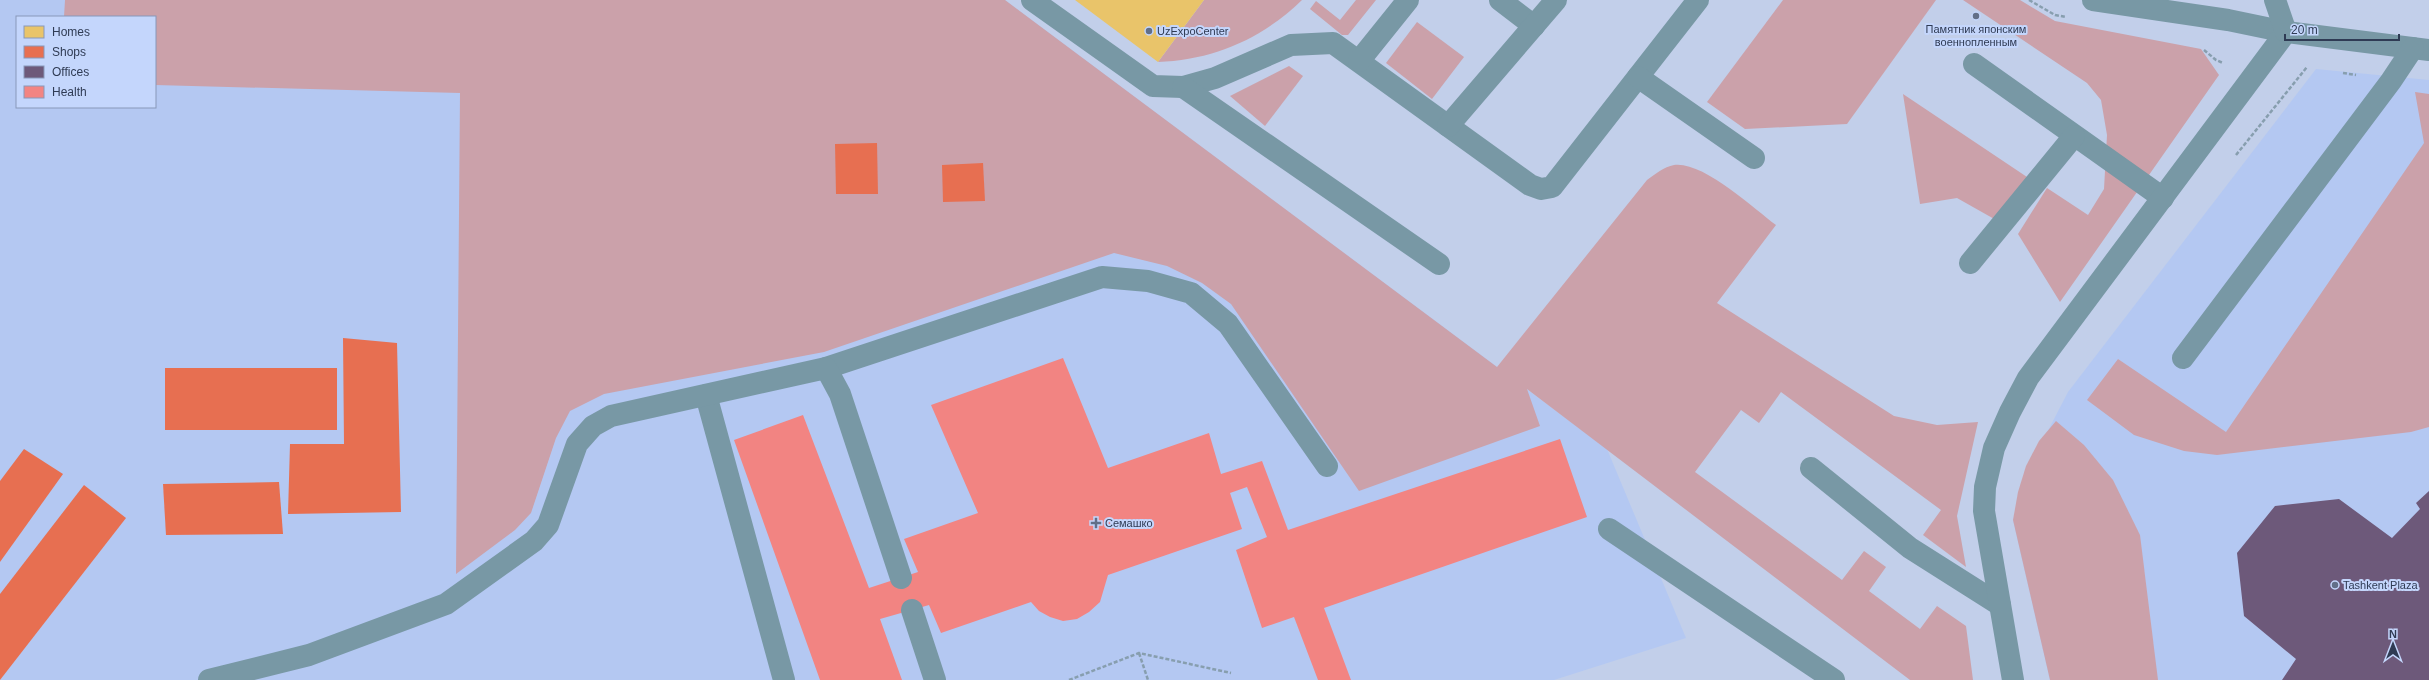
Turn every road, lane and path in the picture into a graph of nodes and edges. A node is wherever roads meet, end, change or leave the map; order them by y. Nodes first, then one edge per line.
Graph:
1 (1032, 0) edge
2 (1408, 0) edge
3 (1500, 0) edge
4 (1556, 0) edge
5 (1698, 0) edge
6 (2093, 0) edge
7 (2275, 0) edge
8 (1534, 26) junction
9 (2286, 32) junction
10 (2421, 49) edge
11 (1358, 61) junction
12 (1974, 64) dead end
13 (2306, 67) dead end
14 (1638, 77) junction
15 (1183, 87) junction
16 (1448, 126) junction
17 (2074, 136) junction
18 (1754, 158) dead end
19 (2234, 158) dead end
20 (2164, 198) junction
21 (1439, 264) dead end
22 (1970, 264) dead end
23 (2183, 358) dead end
24 (826, 368) junction
25 (706, 395) junction
26 (1327, 466) dead end
27 (1811, 468) dead end
28 (1608, 529) dead end
29 (901, 578) dead end
30 (2000, 605) junction
31 (912, 610) dead end
32 (1139, 653) junction
33 (1231, 673) dead end
34 (210, 680) edge
35 (784, 680) edge
36 (935, 680) edge
37 (1069, 680) edge
38 (1148, 680) edge
39 (1834, 680) edge
40 (2013, 680) edge

1 - 15 street
2 - 11 street
3 - 8 street
4 - 8 street
5 - 14 street
6 - 9 street
7 - 9 street
8 - 16 street
9 - 10 street
9 - 20 street
10 - 23 street
11 - 15 street
11 - 16 street
12 - 17 street
13 - 19 path
14 - 16 street
14 - 18 street
15 - 21 street
17 - 20 street
17 - 22 street
20 - 30 street
24 - 25 street
24 - 26 street
24 - 29 street
25 - 34 street
25 - 35 street
27 - 30 street
28 - 39 street
30 - 40 street
31 - 36 street
32 - 33 path
32 - 37 path
32 - 38 path

